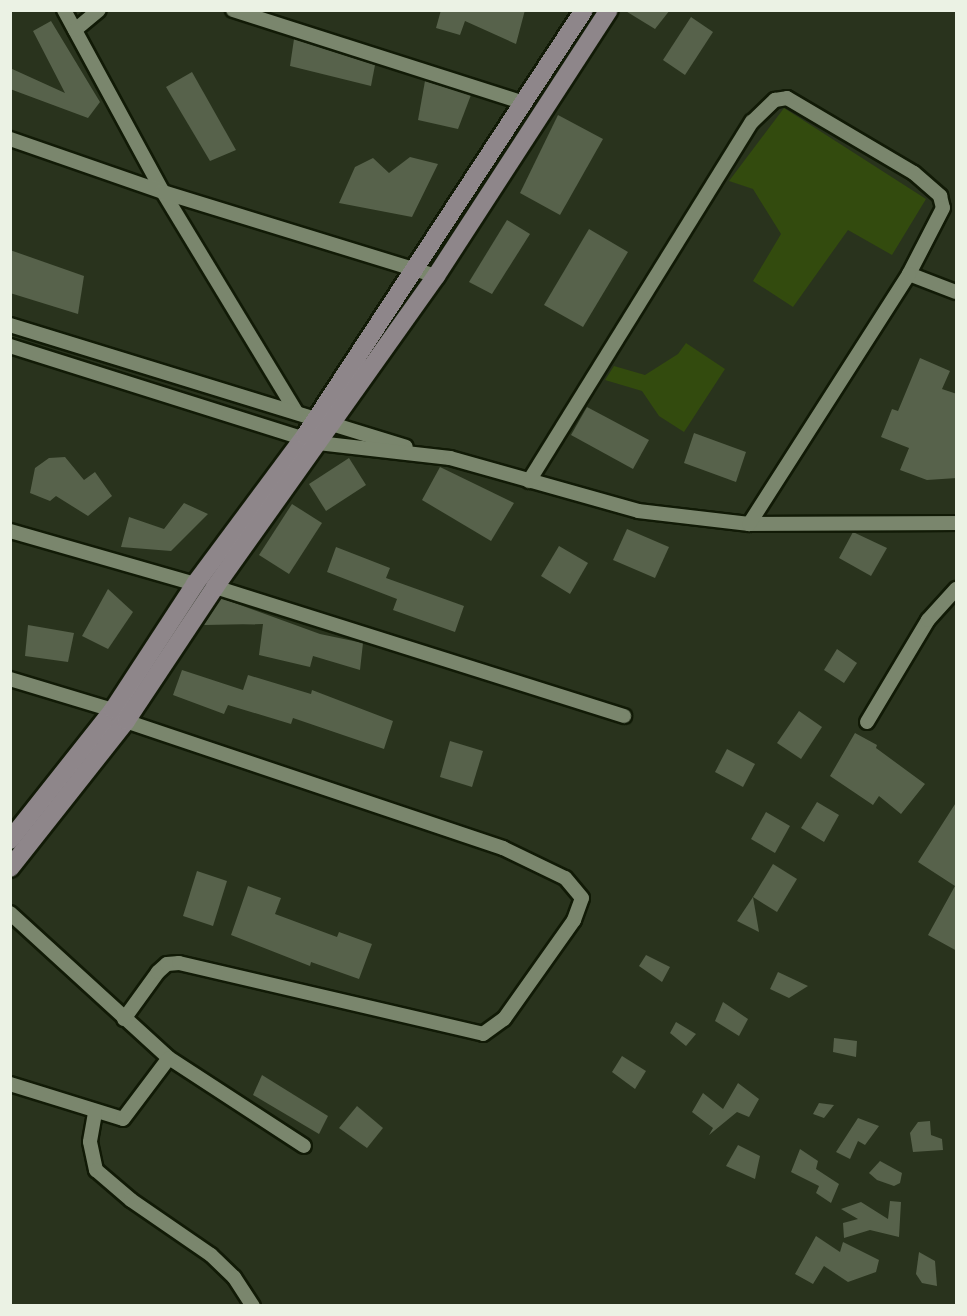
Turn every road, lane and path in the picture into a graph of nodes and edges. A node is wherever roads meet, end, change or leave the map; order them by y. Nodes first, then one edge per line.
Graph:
1 (64, 10) edge
2 (99, 10) edge
3 (233, 10) edge
4 (584, 10) edge
5 (609, 10) edge
6 (75, 30) junction
7 (524, 103) junction
8 (10, 139) edge
9 (163, 192) junction
10 (417, 268) junction
11 (909, 274) junction
12 (436, 276) junction
13 (957, 292) edge
14 (10, 325) edge
15 (10, 345) edge
16 (296, 412) junction
17 (323, 422) junction
18 (312, 440) junction
19 (431, 455) junction
20 (529, 481) junction
21 (957, 524) edge
22 (749, 525) junction
23 (10, 531) edge
24 (195, 584) junction
25 (215, 587) junction
26 (957, 589) edge
27 (10, 679) edge
28 (119, 716) junction
29 (624, 716) dead end
30 (867, 722) dead end
31 (10, 840) edge
32 (10, 868) edge
33 (10, 914) edge
34 (124, 1019) junction
35 (169, 1058) junction
36 (10, 1083) edge
37 (95, 1113) junction
38 (304, 1146) dead end
39 (253, 1305) edge

1 - 6 street
2 - 6 street
3 - 7 street
4 - 7 main road
5 - 12 main road
6 - 9 street
7 - 10 main road
8 - 9 street
9 - 10 street
9 - 16 street
10 - 12 street
10 - 17 main road
11 - 13 street
11 - 20 street
11 - 22 street
12 - 17 main road
14 - 16 street
15 - 18 street
16 - 17 street
17 - 18 main road
17 - 19 street
18 - 19 street
18 - 24 main road
18 - 25 main road
19 - 20 street
20 - 22 street
21 - 22 street
23 - 24 street
24 - 28 main road
25 - 28 main road
25 - 29 street
26 - 30 street
27 - 28 street
28 - 31 main road
28 - 32 main road
28 - 34 street
33 - 34 street
34 - 35 street
35 - 37 street
35 - 38 street
36 - 37 street
37 - 39 street

